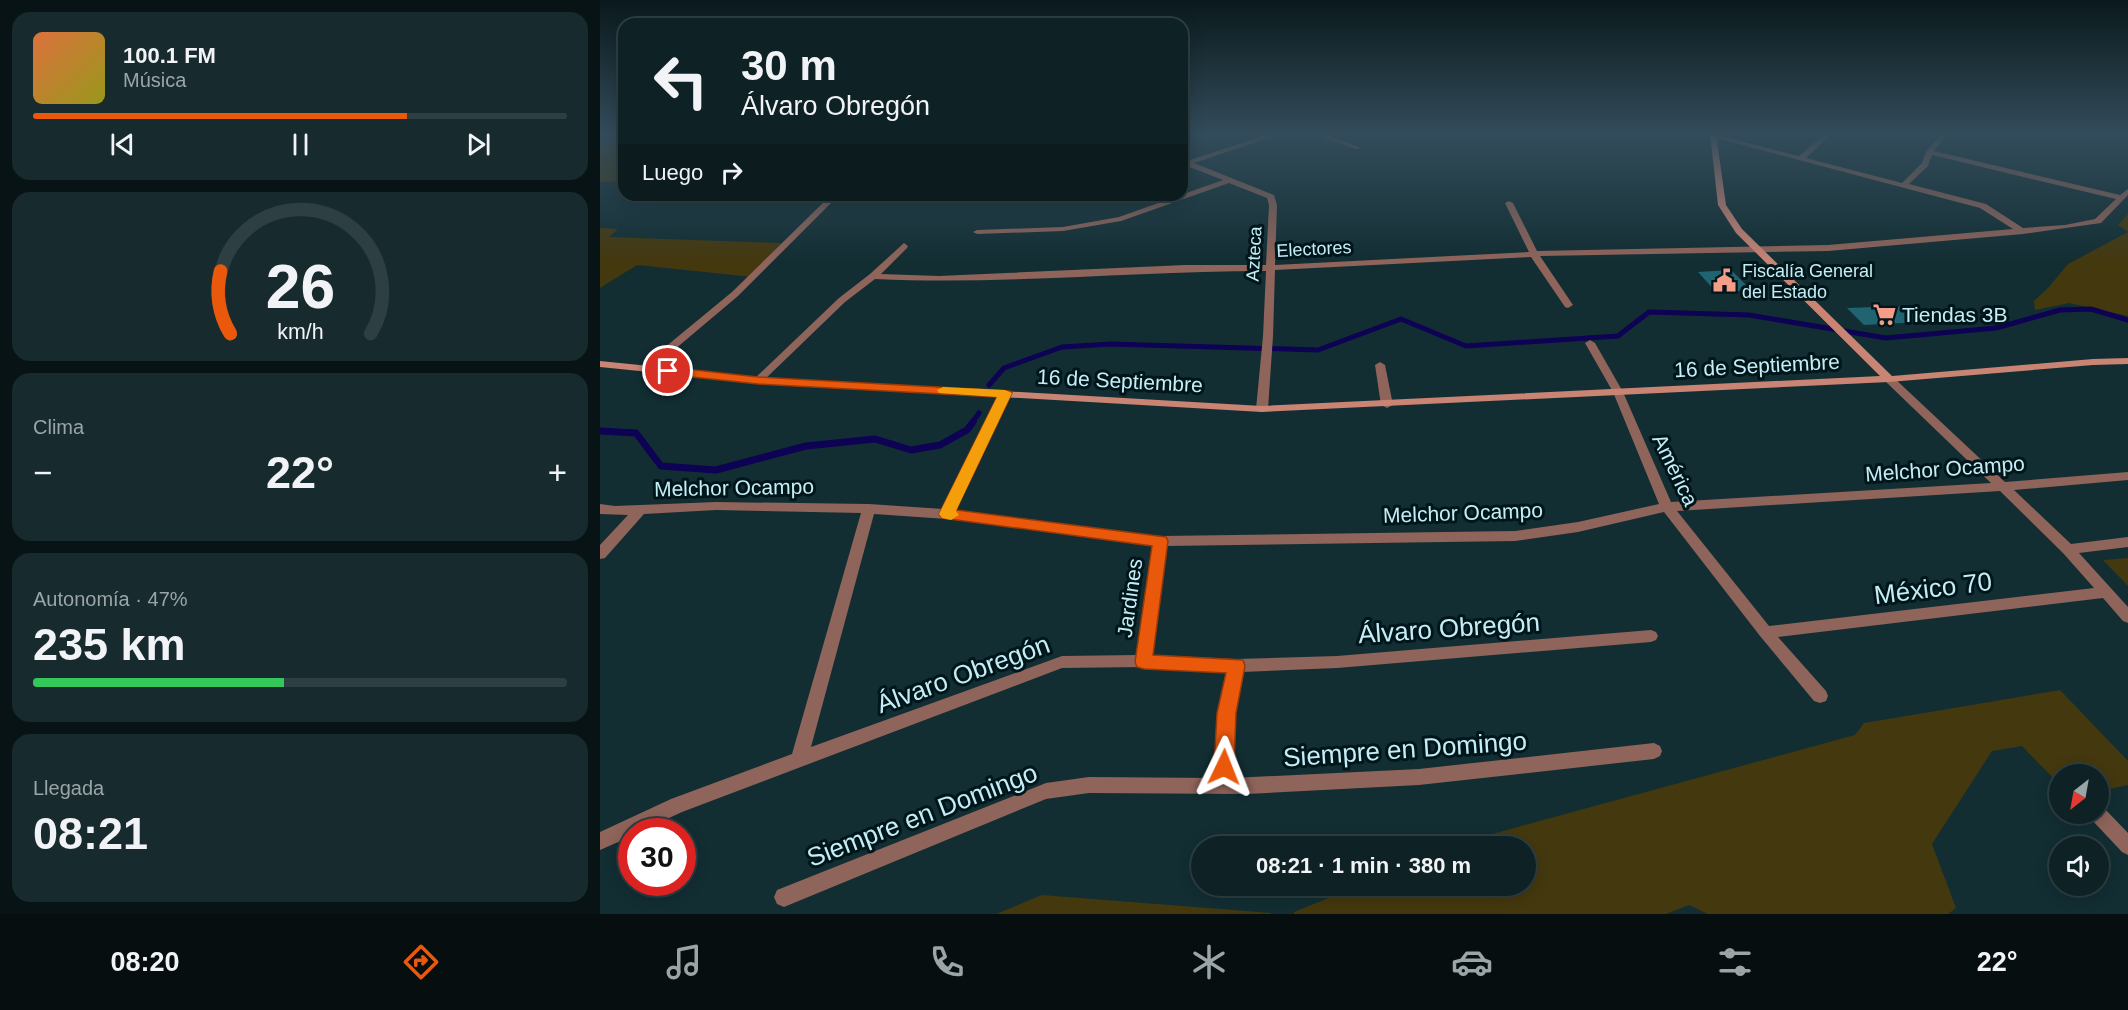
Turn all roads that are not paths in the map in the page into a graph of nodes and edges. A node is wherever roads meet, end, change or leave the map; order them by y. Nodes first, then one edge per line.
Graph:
1 (1221, 177) edge
2 (1718, 177) edge
3 (1868, 177) edge
4 (1913, 177) edge
5 (2044, 177) edge
6 (1230, 180) junction
7 (1904, 186) junction
8 (2125, 194) edge
9 (1188, 195) edge
10 (829, 201) edge
11 (1171, 201) edge
12 (1509, 203) dead end
13 (977, 232) dead end
14 (2023, 232) junction
15 (904, 246) dead end
16 (1757, 249) junction
17 (1534, 254) junction
18 (1270, 268) junction
19 (873, 276) junction
20 (1568, 305) dead end
21 (1590, 343) dead end
22 (2128, 362) edge
23 (600, 364) edge
24 (1380, 365) dead end
25 (645, 369) junction
26 (1889, 379) junction
27 (758, 380) junction
28 (1618, 392) junction
29 (1005, 393) junction
30 (1387, 405) junction
31 (1262, 409) junction
32 (2128, 476) edge
33 (2001, 487) junction
34 (1667, 507) junction
35 (600, 509) edge
36 (869, 509) junction
37 (640, 510) junction
38 (947, 514) junction
39 (1160, 541) junction
40 (2128, 542) edge
41 (2068, 549) junction
42 (600, 554) edge
43 (2106, 592) junction
44 (2128, 617) edge
45 (1765, 632) junction
46 (1651, 636) dead end
47 (1144, 662) junction
48 (1236, 666) junction
49 (1820, 696) dead end
50 (1654, 751) dead end
51 (799, 761) junction
52 (1223, 786) junction
53 (2107, 824) edge
54 (600, 841) edge
55 (2128, 846) edge
56 (784, 897) dead end

1 - 6 street, Azteca
2 - 16 street
3 - 7 street
4 - 7 street
5 - 8 street
6 - 9 street
6 - 18 street, Azteca
7 - 14 street
8 - 14 street, Electores
10 - 25 street
11 - 13 street
12 - 17 street
14 - 16 street, Electores
15 - 19 street
16 - 17 street, Electores
16 - 26 street
17 - 18 street, Electores
17 - 20 street
18 - 19 street, Electores
18 - 31 street, Azteca
19 - 27 street
21 - 28 street, América
22 - 26 street, 16 de Septiembre
23 - 25 street, 16 de Septiembre
24 - 30 street
25 - 27 street, 16 de Septiembre
26 - 28 street, 16 de Septiembre
26 - 33 street
27 - 29 street, 16 de Septiembre
28 - 30 street, 16 de Septiembre
28 - 34 street, América
29 - 31 street, 16 de Septiembre
29 - 38 street
30 - 31 street, 16 de Septiembre
32 - 33 street, Melchor Ocampo
33 - 34 street, Melchor Ocampo
33 - 41 street
34 - 39 street, Melchor Ocampo
34 - 45 street, América
35 - 37 street, Melchor Ocampo
36 - 37 street, Melchor Ocampo
36 - 38 street, Melchor Ocampo
36 - 51 street
37 - 42 street
38 - 39 street, Melchor Ocampo
39 - 47 street, Jardines
40 - 41 street
41 - 43 street
43 - 44 street
43 - 45 street, México 70
45 - 49 street, América
46 - 48 street, Álvaro Obregón
47 - 48 street, Álvaro Obregón
47 - 51 street, Álvaro Obregón
48 - 52 street
50 - 52 street, Siempre en Domingo
51 - 54 street, Álvaro Obregón
52 - 56 street, Siempre en Domingo
53 - 55 street

